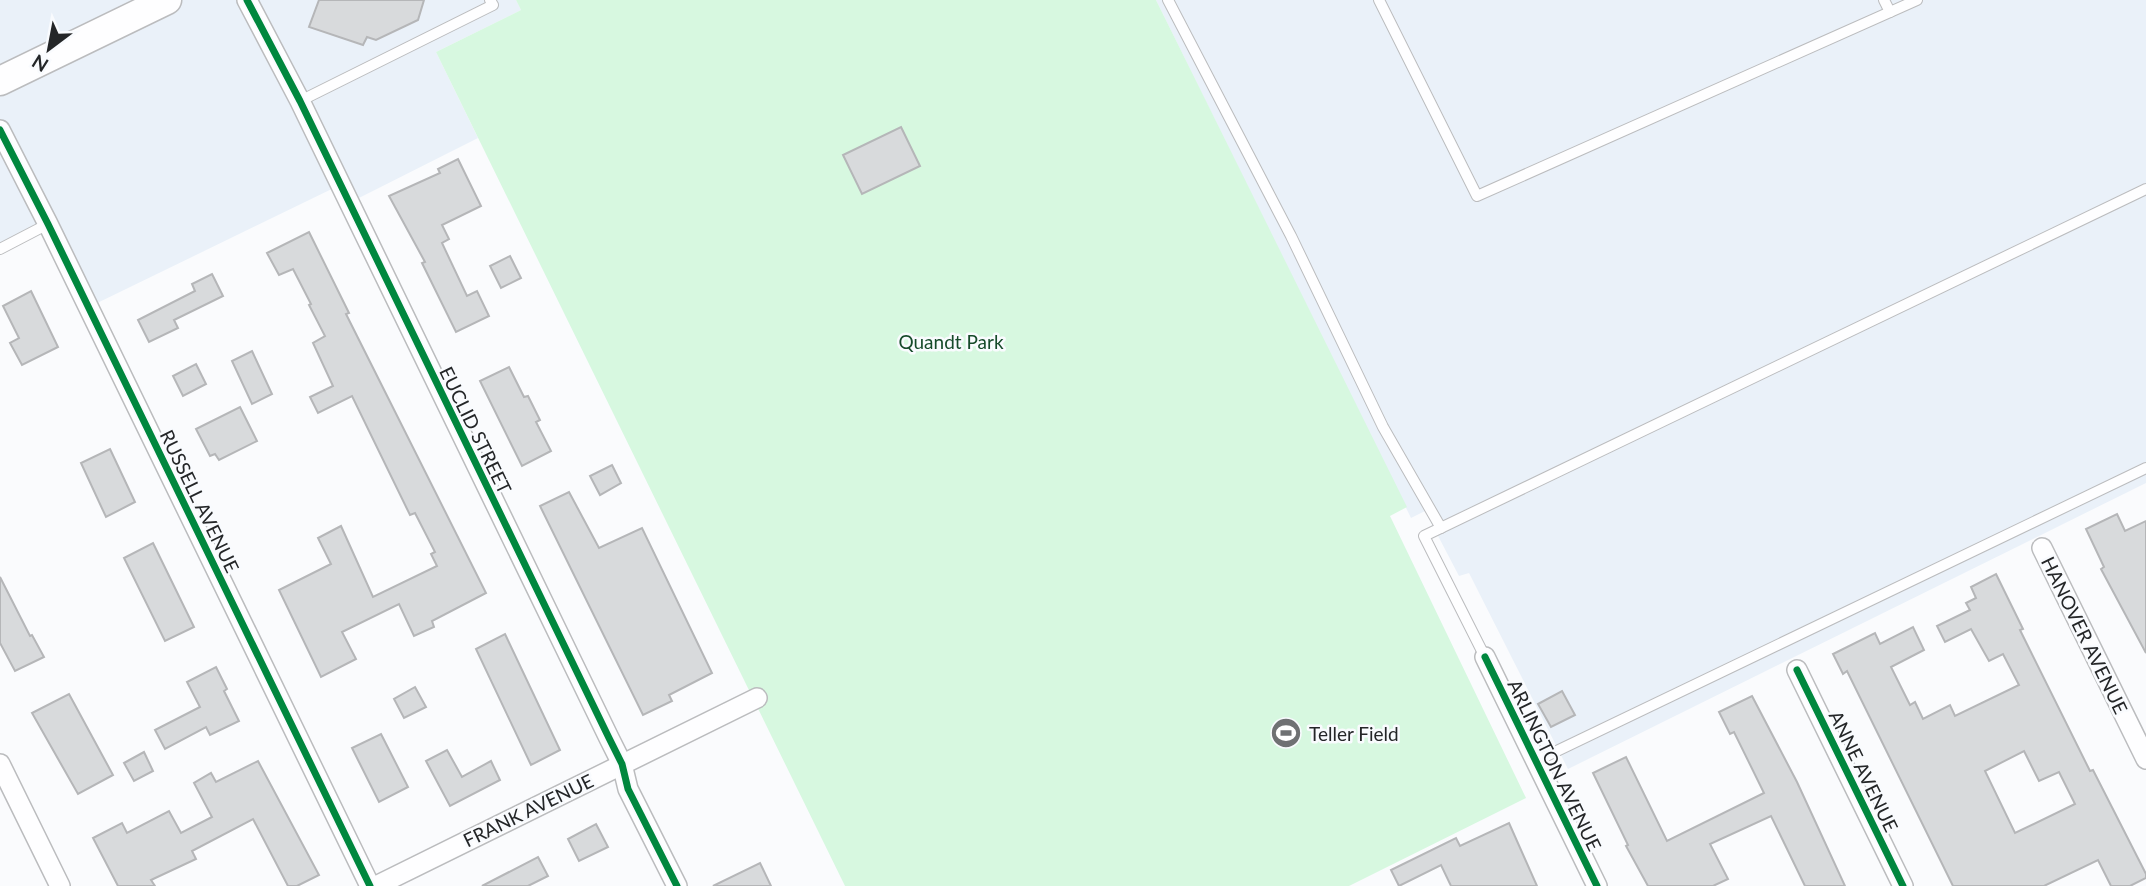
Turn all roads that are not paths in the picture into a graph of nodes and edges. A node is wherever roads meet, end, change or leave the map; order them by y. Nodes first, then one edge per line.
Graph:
1 (167, 0) edge
2 (247, 0) edge
3 (1168, 0) edge
4 (1379, 0) edge
5 (1884, 0) edge
6 (1917, 0) edge
7 (491, 2) edge
8 (1890, 12) junction
9 (0, 81) edge
10 (300, 102) junction
11 (0, 131) edge
12 (2146, 188) edge
13 (48, 224) junction
14 (0, 249) edge
15 (2146, 468) edge
16 (1441, 528) junction
17 (2042, 548) dead end
18 (1485, 657) joint
19 (1797, 670) dead end
20 (763, 695) dead end
21 (2146, 759) edge
22 (1536, 761) junction
23 (0, 764) edge
24 (622, 764) junction
25 (674, 881) edge
26 (60, 886) edge
27 (370, 886) edge
28 (376, 886) edge
29 (1597, 886) edge
30 (1903, 886) edge

1 - 9 main road
2 - 10 street, EUCLID STREET
3 - 16 lane
4 - 8 lane
5 - 8 lane
6 - 8 lane
7 - 10 lane
10 - 24 street, EUCLID STREET
11 - 13 street, RUSSELL AVENUE
12 - 16 lane
13 - 14 lane
13 - 27 street, RUSSELL AVENUE
15 - 22 lane
16 - 18 lane
17 - 21 street, HANOVER AVENUE
18 - 22 street, ARLINGTON AVENUE
19 - 30 street, ANNE AVENUE
20 - 24 street, FRANK AVENUE
22 - 29 street, ARLINGTON AVENUE
23 - 26 street
24 - 25 street, EUCLID STREET
24 - 28 street, FRANK AVENUE

